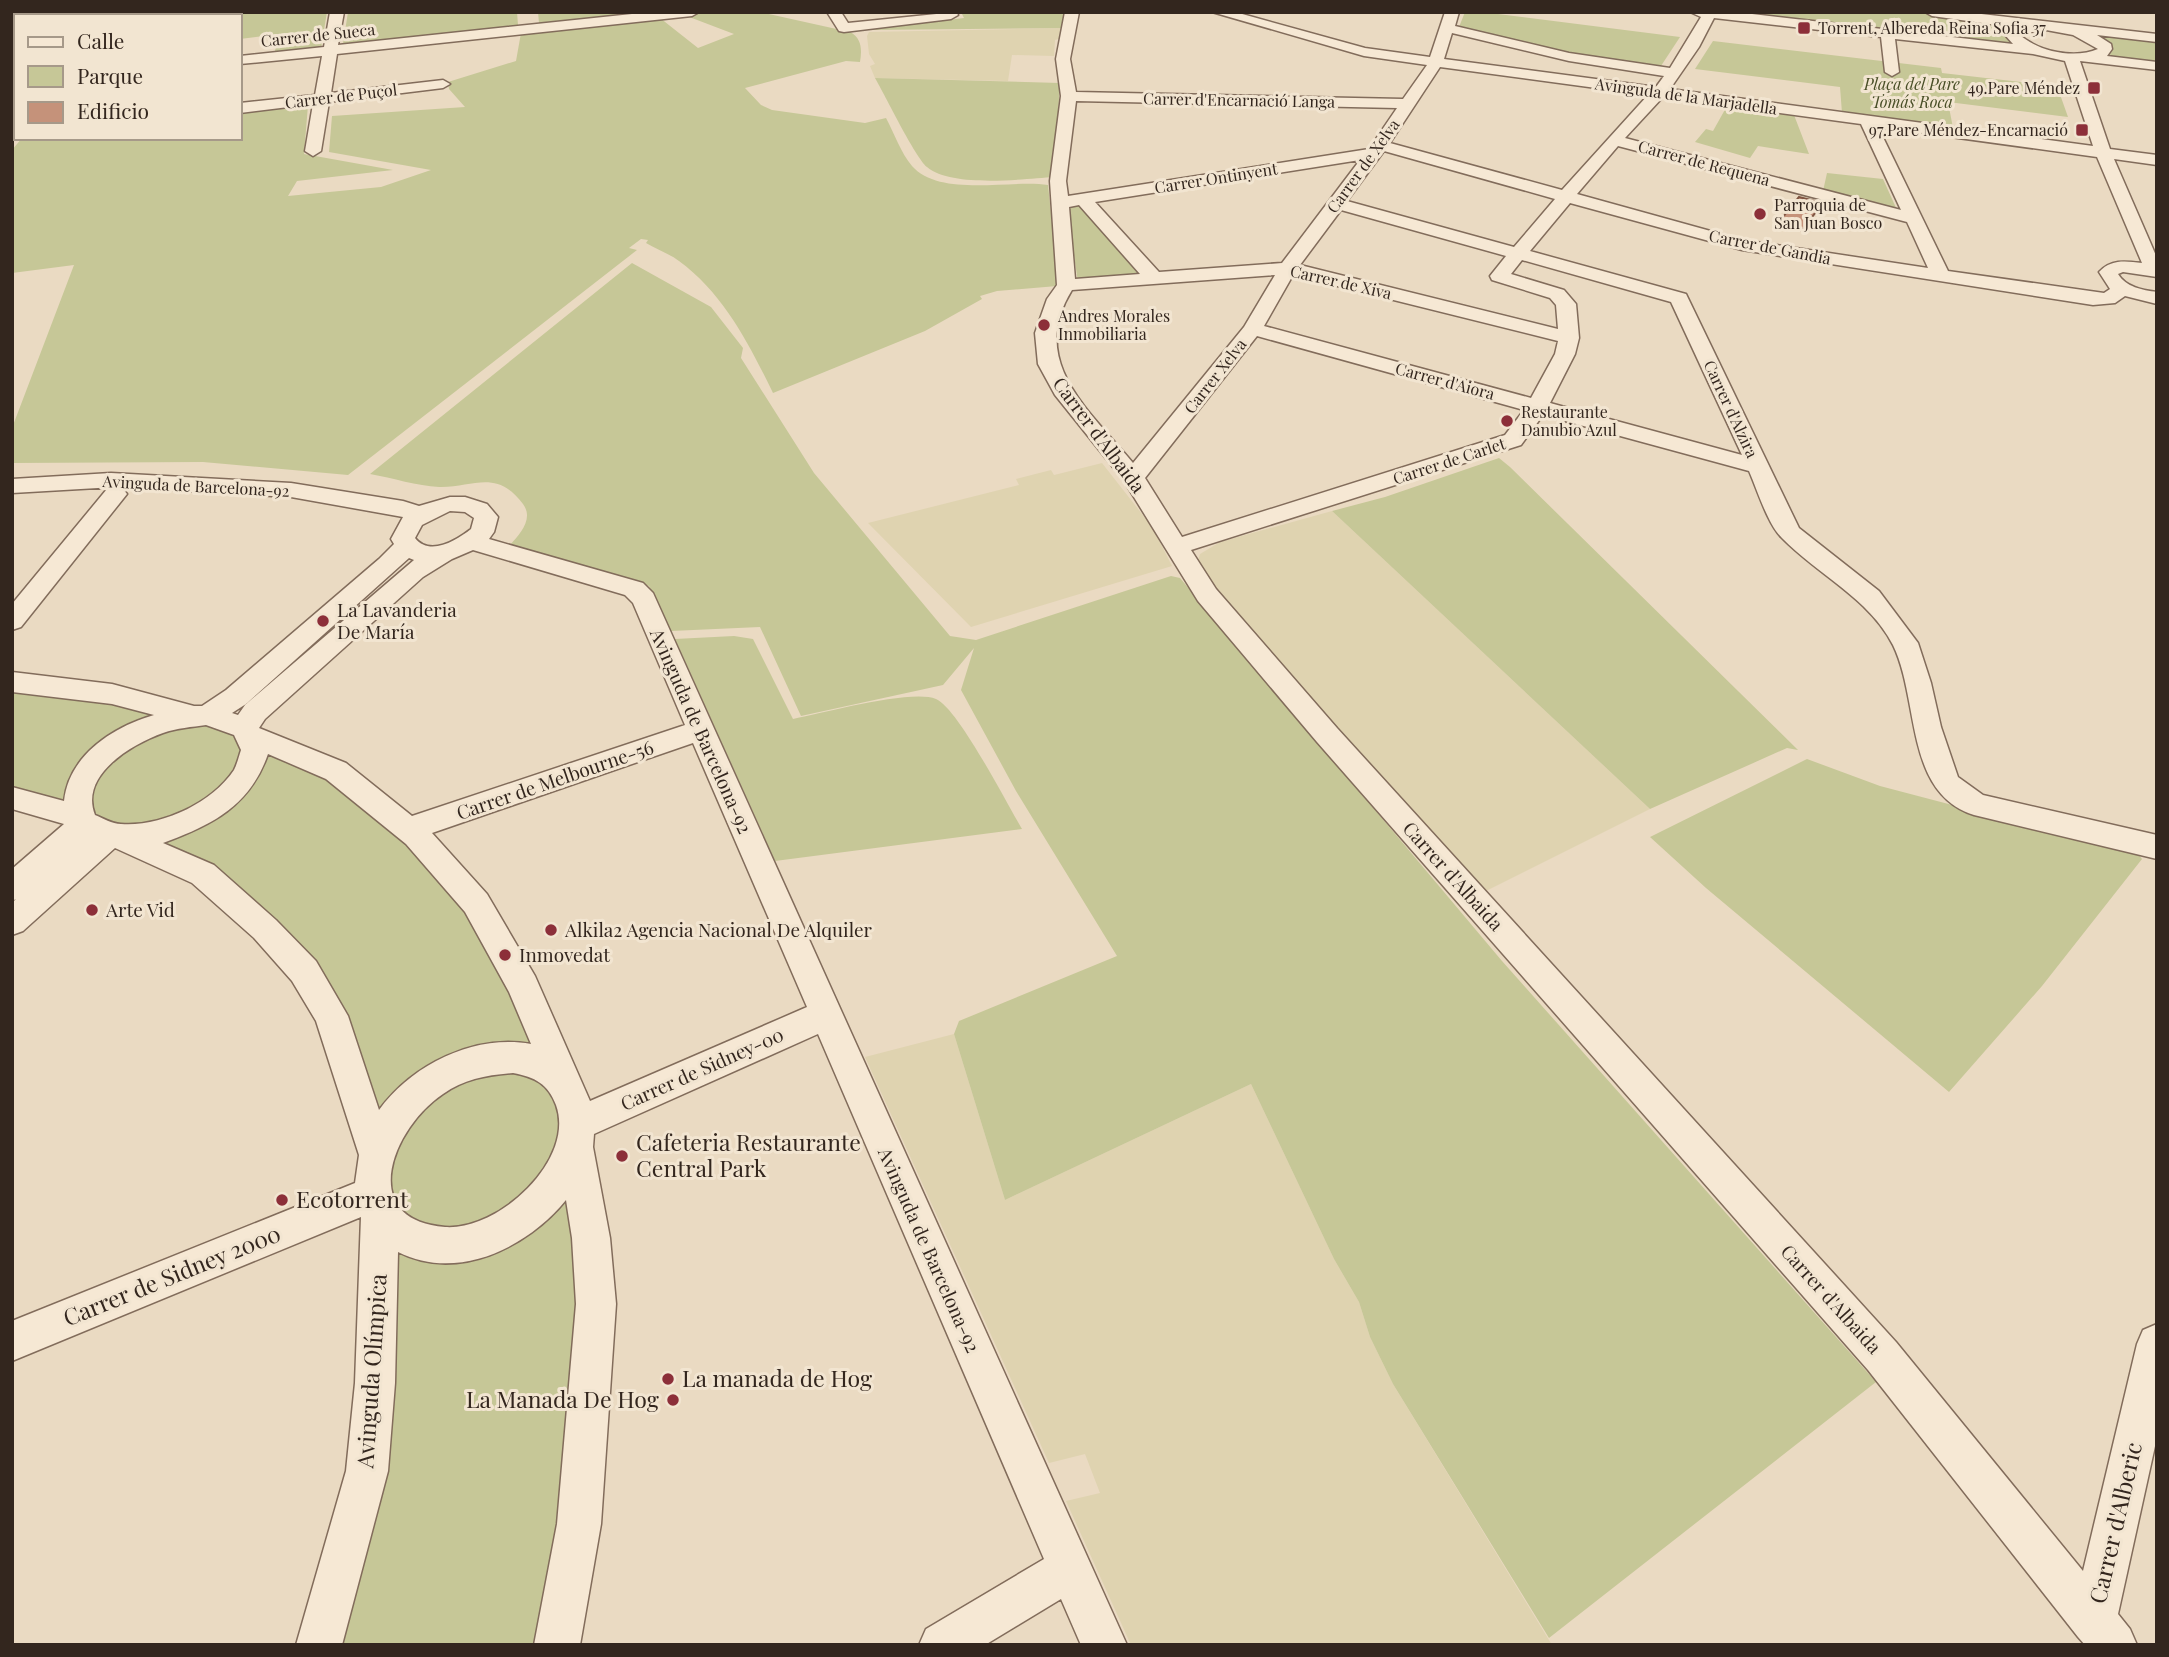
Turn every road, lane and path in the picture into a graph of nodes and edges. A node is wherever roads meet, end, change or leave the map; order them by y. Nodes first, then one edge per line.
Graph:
1 (337, 12) edge
2 (529, 12) edge
3 (692, 12) edge
4 (834, 12) edge
5 (1072, 12) edge
6 (1219, 12) edge
7 (1452, 12) edge
8 (1932, 12) edge
9 (2053, 12) edge
10 (950, 13) edge
11 (1706, 13) edge
12 (2037, 26) junction
13 (1447, 28) junction
14 (2062, 28) junction
15 (530, 29) junction
16 (1888, 36) junction
17 (2157, 38) edge
18 (330, 51) junction
19 (2041, 51) junction
20 (2078, 57) junction
21 (242, 60) edge
22 (1436, 62) junction
23 (2157, 66) edge
24 (1672, 72) junction
25 (1892, 72) dead end
26 (443, 84) dead end
27 (1660, 92) junction
28 (1069, 96) junction
29 (322, 98) junction
30 (1408, 104) junction
31 (242, 108) edge
32 (1868, 122) junction
33 (1614, 140) junction
34 (1377, 149) junction
35 (313, 151) dead end
36 (2103, 152) junction
37 (2157, 160) edge
38 (1566, 197) junction
39 (1083, 199) junction
40 (1058, 202) junction
41 (1336, 203) junction
42 (1914, 219) junction
43 (1519, 253) junction
44 (2147, 265) edge
45 (1288, 268) junction
46 (1941, 276) junction
47 (1154, 278) junction
48 (1066, 285) junction
49 (2123, 289) junction
50 (2152, 300) edge
51 (1252, 329) junction
52 (1569, 338) junction
53 (1538, 406) junction
54 (1759, 467) junction
55 (1133, 478) junction
56 (12, 486) edge
57 (115, 494) junction
58 (12, 499) edge
59 (410, 529) junction
60 (1175, 547) junction
61 (457, 548) junction
62 (12, 621) edge
63 (12, 682) edge
64 (200, 715) junction
65 (701, 730) junction
66 (249, 732) junction
67 (12, 799) edge
68 (99, 828) junction
69 (408, 829) junction
70 (2157, 847) edge
71 (12, 888) edge
72 (12, 922) edge
73 (825, 1014) junction
74 (562, 1078) junction
75 (577, 1135) junction
76 (375, 1152) junction
77 (376, 1205) junction
78 (12, 1342) edge
79 (2157, 1343) edge
80 (1070, 1568) junction
81 (2104, 1633) edge
82 (319, 1645) edge
83 (557, 1645) edge
84 (942, 1645) edge
85 (1104, 1645) edge

1 - 18 street
2 - 15 street
3 - 15 street, Carrer de Sueca
4 - 10 street
5 - 28 street
6 - 22 street, Avinguda de la Marjadella
7 - 13 street, Carrer de Xelva
8 - 12 street
9 - 14 street
11 - 16 street
11 - 24 street, Carrer de Carlet
12 - 14 street
12 - 19 street
13 - 22 street, Carrer de Xelva
13 - 24 street
14 - 17 street
14 - 20 street
15 - 18 street, Carrer de Sueca
16 - 19 street
16 - 25 street
18 - 21 street, Carrer de Sueca
18 - 29 street
19 - 20 street
20 - 23 street
20 - 36 street
22 - 27 street, Avinguda de la Marjadella
22 - 30 street, Carrer de Xelva
24 - 27 street, Carrer de Carlet
26 - 29 street, Carrer de Puçol
27 - 32 street, Avinguda de la Marjadella
27 - 33 street, Carrer de Carlet
28 - 30 street, Carrer d'Encarnació Langa
28 - 40 street
29 - 31 street, Carrer de Puçol
29 - 35 street
30 - 34 street, Carrer de Xelva
32 - 36 street, Avinguda de la Marjadella
32 - 42 street
33 - 38 street, Carrer de Carlet
33 - 42 street, Carrer de Requena
34 - 38 street, Carrer de Gandia
34 - 39 street, Carrer Ontinyent
34 - 41 street, Carrer de Xelva
36 - 37 street, Avinguda de la Marjadella
36 - 44 street
38 - 43 street, Carrer de Carlet
38 - 46 street, Carrer de Gandia
39 - 40 street, Carrer Ontinyent
39 - 47 street
40 - 48 street
41 - 43 street, Carrer d'Alzira
41 - 45 street, Carrer de Xelva
42 - 46 street
43 - 52 street, Carrer de Carlet
43 - 54 street, Carrer d'Alzira
44 - 49 street
45 - 47 street, Carrer de Xiva
45 - 51 street, Carrer Xelva
45 - 52 street, Carrer de Xiva
46 - 49 street, Carrer de Gandia
47 - 48 street, Carrer de Xiva
48 - 55 street, Carrer d'Albaida
49 - 50 street
51 - 53 street, Carrer d'Aiora
51 - 55 street, Carrer Xelva
52 - 53 street, Carrer de Carlet
53 - 54 street, Carrer d'Aiora
53 - 60 street, Carrer de Carlet
54 - 70 street, Carrer d'Alzira
55 - 60 street, Carrer d'Albaida
56 - 59 street, Avinguda de Barcelona-92
57 - 58 street, Avinguda de Barcelona-92
57 - 59 street, Avinguda de Barcelona-92
57 - 62 street
59 - 61 street, Avinguda de Barcelona-92
59 - 61 street
59 - 64 street
60 - 81 street, Carrer d'Albaida
61 - 65 street, Avinguda de Barcelona-92
61 - 66 street
63 - 64 street
64 - 66 street
64 - 68 street
65 - 69 street, Carrer de Melbourne-56
65 - 73 street, Avinguda de Barcelona-92
66 - 68 street
66 - 69 street
67 - 68 street
68 - 71 street
68 - 72 street
68 - 76 street
69 - 74 street
73 - 75 street, Carrer de Sidney-00
73 - 80 street, Avinguda de Barcelona-92
74 - 75 street
74 - 76 street
75 - 77 street
75 - 83 street
76 - 77 street
77 - 78 street, Carrer de Sidney 2000
77 - 82 street, Avinguda Olímpica
79 - 81 street, Carrer d'Alberic
80 - 84 street
80 - 85 street, Avinguda de Barcelona-92

